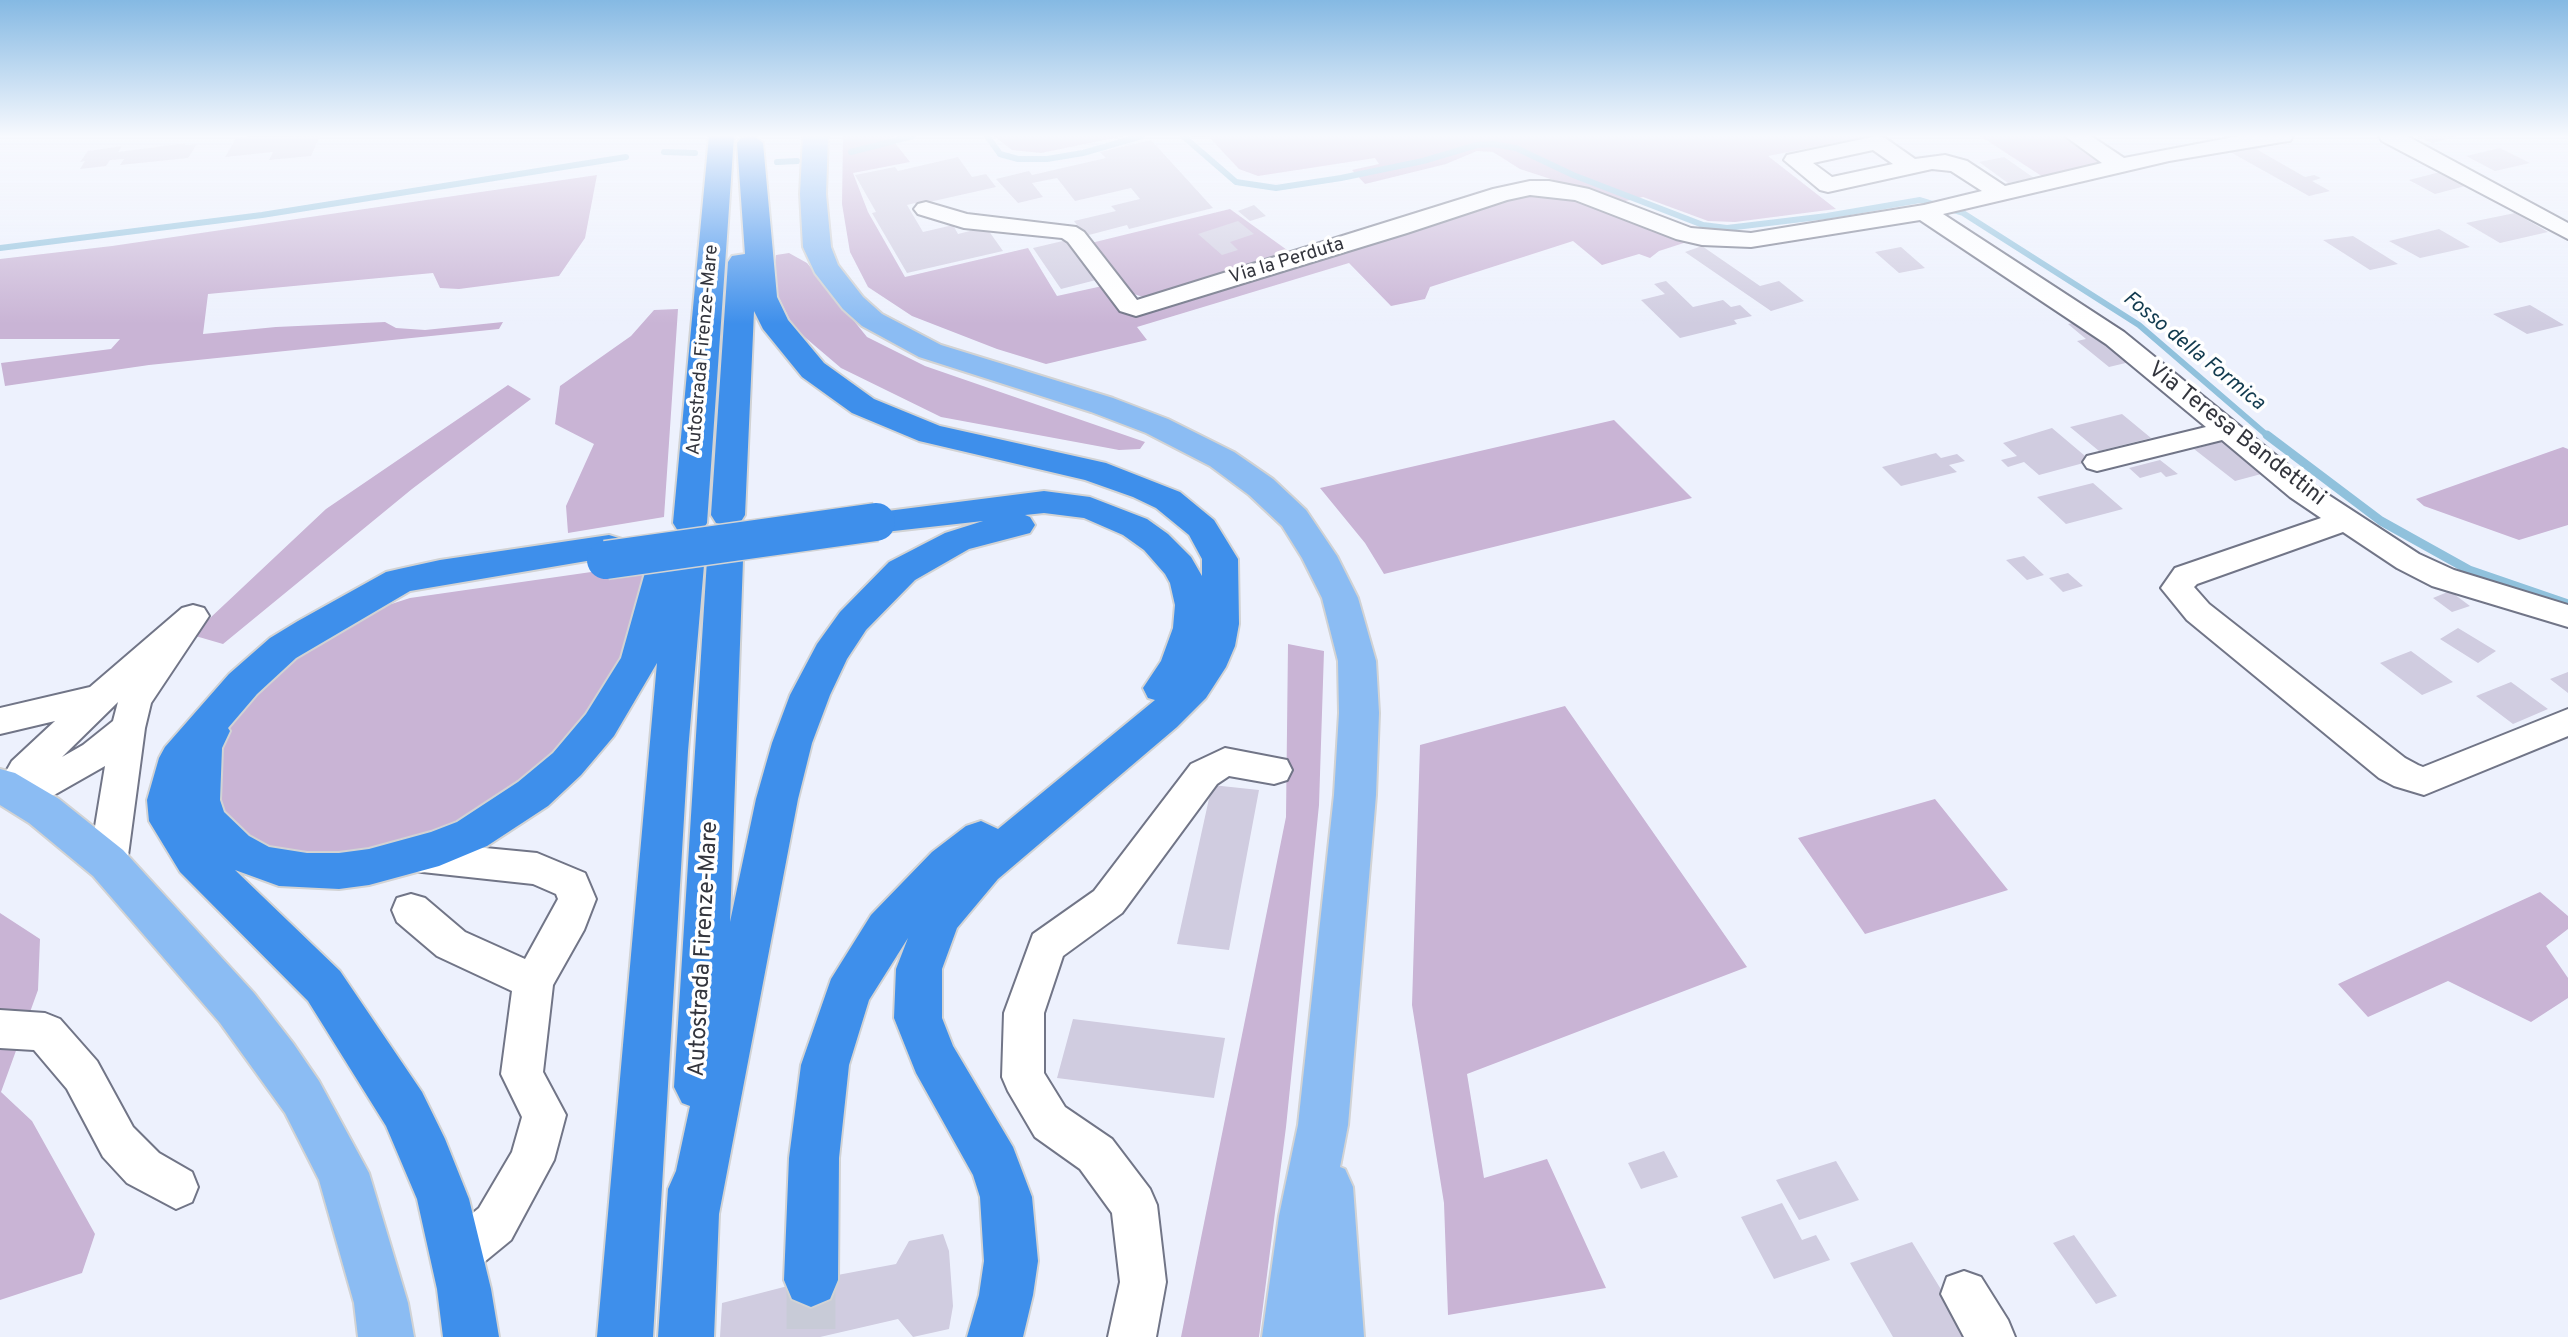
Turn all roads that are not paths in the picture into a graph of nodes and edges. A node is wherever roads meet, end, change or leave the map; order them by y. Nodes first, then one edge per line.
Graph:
1 (732, 198) edge
2 (739, 198) edge
3 (749, 198) edge
4 (813, 198) edge
5 (1488, 198) edge
6 (1592, 198) edge
7 (1983, 198) edge
8 (2506, 198) edge
9 (926, 209) dead end
10 (1937, 209) junction
11 (2568, 232) edge
12 (2228, 430) junction
13 (2097, 462) dead end
14 (727, 515) dead end
15 (2346, 520) junction
16 (688, 548) junction
17 (1204, 591) junction
18 (2568, 616) edge
19 (101, 697) junction
20 (222, 707) junction
21 (0, 721) edge
22 (2568, 722) edge
23 (128, 728) junction
24 (1274, 770) dead end
25 (6, 788) edge
26 (413, 856) junction
27 (108, 863) junction
28 (411, 910) dead end
29 (533, 982) junction
30 (0, 1029) edge
31 (1323, 1125) junction
32 (176, 1186) dead end
33 (694, 1213) junction
34 (456, 1256) junction
35 (811, 1280) tunnel mouth
36 (1964, 1294) dead end
37 (386, 1337) edge
38 (471, 1337) edge
39 (625, 1337) edge
40 (686, 1337) edge
41 (995, 1337) edge
42 (1132, 1337) edge
43 (1290, 1337) edge
44 (1336, 1337) edge
45 (1991, 1337) edge

1 - 16 highway, Autostrada Firenze-Mare
2 - 14 highway, Autostrada Firenze-Mare
3 - 17 highway
4 - 31 main road
5 - 9 street, Via la Perduta
6 - 10 street, Via la Perduta
7 - 10 street
8 - 11 street
10 - 12 street, Via Teresa Bandettini
12 - 13 street
12 - 15 street, Via Teresa Bandettini
15 - 18 street, Via Teresa Bandettini
15 - 22 street
16 - 26 highway
16 - 33 highway, Autostrada Firenze-Mare
16 - 39 highway
17 - 20 highway, bridge
17 - 33 highway
17 - 35 highway
17 - 41 highway
19 - 21 street
19 - 23 street
19 - 25 street
20 - 26 highway
20 - 34 highway
23 - 25 street
23 - 27 street
24 - 42 street
25 - 27 main road
26 - 29 street
27 - 37 main road
28 - 29 street
29 - 34 street
30 - 32 street
31 - 43 main road
31 - 44 main road
33 - 40 highway, Autostrada Firenze-Mare
34 - 38 highway
36 - 45 street

